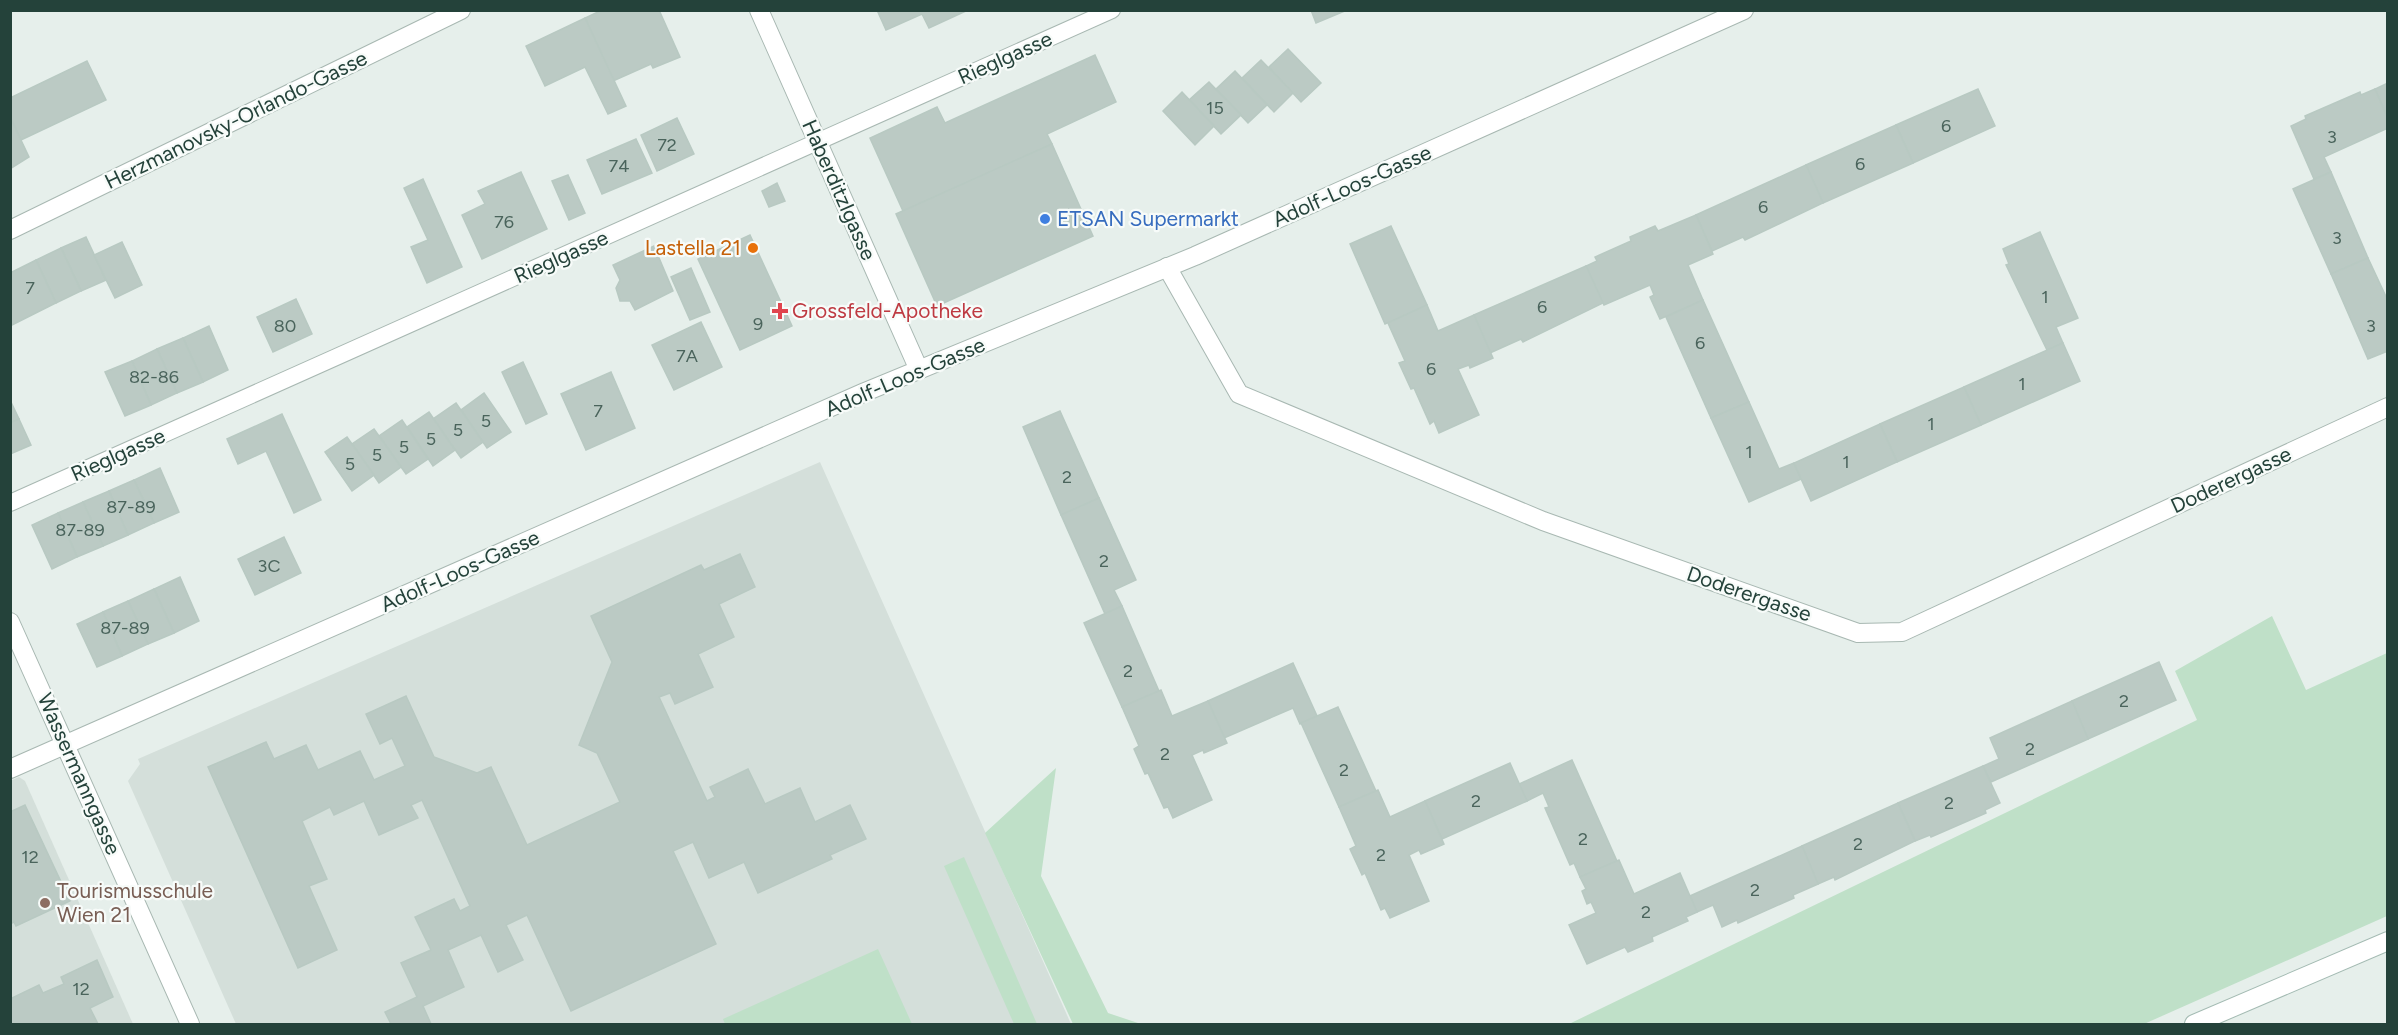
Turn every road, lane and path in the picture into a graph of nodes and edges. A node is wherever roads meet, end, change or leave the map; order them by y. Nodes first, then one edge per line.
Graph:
1 (462, 10) edge
2 (759, 10) edge
3 (1112, 10) edge
4 (1744, 10) edge
5 (818, 142) junction
6 (10, 230) edge
7 (1167, 267) junction
8 (919, 370) junction
9 (2388, 407) edge
10 (10, 503) edge
11 (10, 622) edge
12 (66, 744) junction
13 (10, 769) edge
14 (2388, 941) edge
15 (189, 1024) edge
16 (2194, 1024) edge

1 - 6 street, Herzmanovsky-Orlando-Gasse
2 - 5 street, Haberditzlgasse
3 - 5 lane, Rieglgasse
4 - 7 street, Adolf-Loos-Gasse
5 - 8 street, Haberditzlgasse
5 - 10 lane, Rieglgasse
7 - 8 street, Adolf-Loos-Gasse
7 - 9 street, Doderergasse
8 - 12 street, Adolf-Loos-Gasse
11 - 12 street, Wassermanngasse
12 - 13 street, Adolf-Loos-Gasse
12 - 15 street, Wassermanngasse
14 - 16 street

